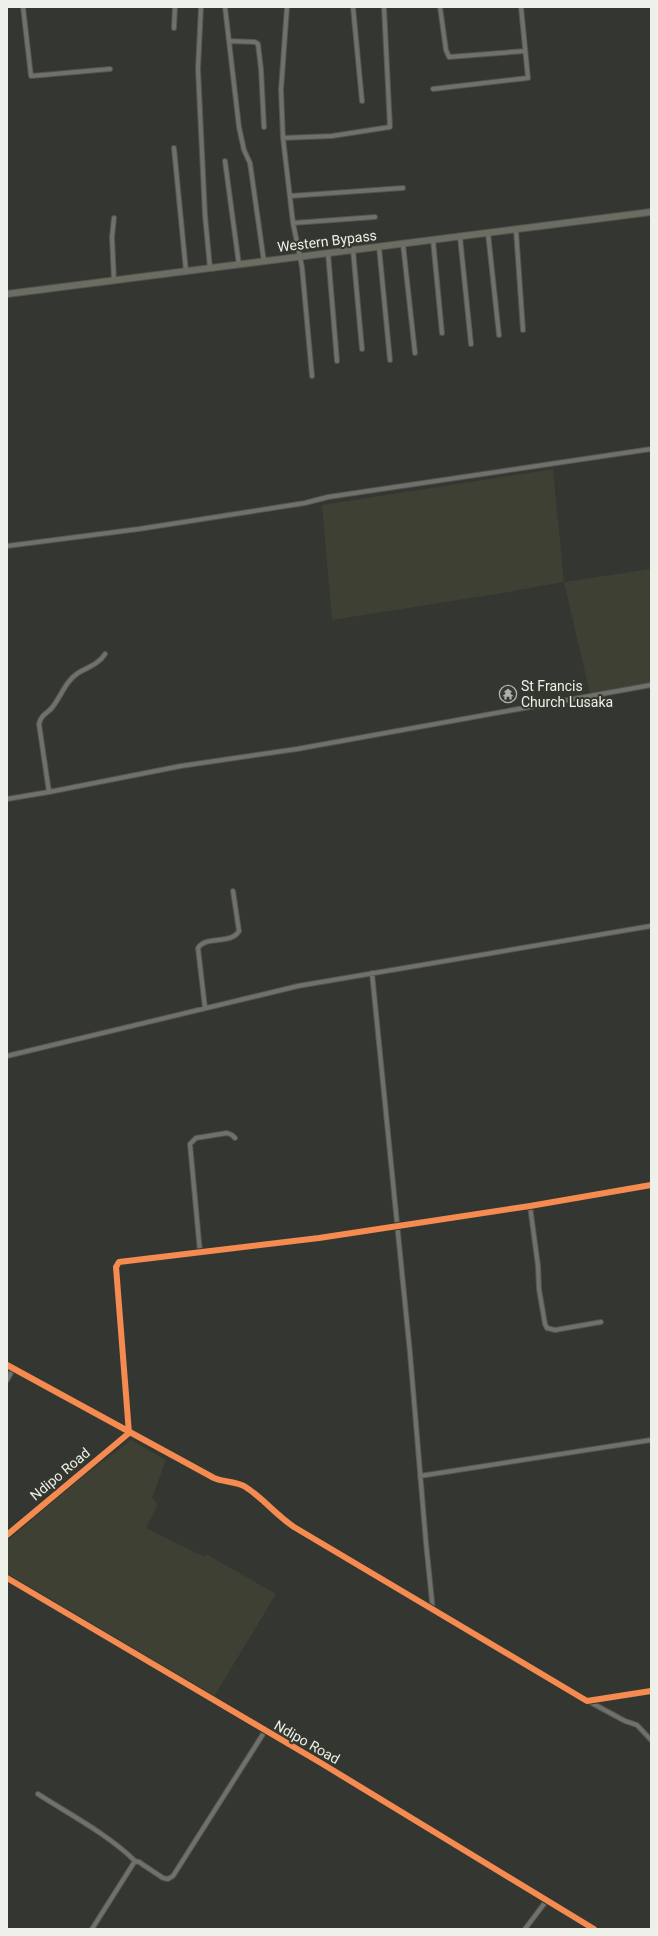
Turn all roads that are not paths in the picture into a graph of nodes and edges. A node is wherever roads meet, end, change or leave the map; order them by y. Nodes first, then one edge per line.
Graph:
1 (23, 7) edge
2 (175, 7) edge
3 (201, 7) edge
4 (225, 7) edge
5 (287, 7) edge
6 (353, 7) edge
7 (384, 7) edge
8 (440, 7) edge
9 (521, 7) edge
10 (174, 28) dead end
11 (229, 41) junction
12 (525, 51) junction
13 (110, 69) dead end
14 (433, 88) dead end
15 (362, 101) dead end
16 (264, 127) dead end
17 (283, 138) junction
18 (174, 148) dead end
19 (225, 161) dead end
20 (404, 188) dead end
21 (290, 196) junction
22 (651, 212) edge
23 (375, 217) dead end
24 (114, 218) dead end
25 (293, 223) junction
26 (516, 230) junction
27 (488, 233) junction
28 (460, 237) junction
29 (433, 240) junction
30 (403, 244) junction
31 (378, 247) junction
32 (353, 250) junction
33 (328, 254) junction
34 (300, 257) junction
35 (264, 262) junction
36 (239, 265) junction
37 (210, 268) junction
38 (186, 271) junction
39 (114, 281) junction
40 (7, 294) edge
41 (523, 330) dead end
42 (442, 333) dead end
43 (499, 335) dead end
44 (471, 344) dead end
45 (362, 348) dead end
46 (415, 353) dead end
47 (390, 360) dead end
48 (337, 361) dead end
49 (312, 376) dead end
50 (651, 449) edge
51 (7, 546) edge
52 (106, 654) dead end
53 (651, 685) edge
54 (49, 792) junction
55 (7, 799) edge
56 (233, 891) dead end
57 (651, 926) edge
58 (372, 973) junction
59 (205, 1008) junction
60 (7, 1056) edge
61 (235, 1138) dead end
62 (651, 1185) edge
63 (530, 1206) junction
64 (398, 1226) junction
65 (200, 1252) junction
66 (601, 1322) dead end
67 (7, 1365) edge
68 (13, 1369) junction
69 (7, 1380) edge
70 (129, 1433) junction
71 (651, 1440) edge
72 (420, 1476) junction
73 (7, 1535) edge
74 (7, 1578) edge
75 (433, 1611) junction
76 (651, 1691) edge
77 (587, 1701) junction
78 (265, 1731) junction
79 (651, 1740) edge
80 (38, 1794) dead end
81 (135, 1861) junction
82 (546, 1900) junction
83 (92, 1929) edge
84 (525, 1929) edge
85 (594, 1929) edge

1 - 13 street
2 - 10 street
3 - 37 street
4 - 11 street
5 - 17 street
6 - 15 street
7 - 17 street
8 - 12 street
9 - 12 street
11 - 16 street
11 - 35 street
12 - 14 street
17 - 21 street
18 - 38 street
19 - 36 street
20 - 21 street
21 - 25 street
22 - 26 main road, Western Bypass
23 - 25 street
24 - 39 street
25 - 34 street
26 - 27 main road, Western Bypass
26 - 41 street
27 - 28 main road, Western Bypass
27 - 43 street
28 - 29 main road, Western Bypass
28 - 44 street
29 - 30 main road, Western Bypass
29 - 42 street
30 - 31 main road, Western Bypass
30 - 46 street
31 - 32 main road, Western Bypass
31 - 47 street
32 - 33 main road, Western Bypass
32 - 45 street
33 - 34 main road, Western Bypass
33 - 48 street
34 - 35 main road, Western Bypass
34 - 49 street
35 - 36 main road, Western Bypass
36 - 37 main road, Western Bypass
37 - 38 main road, Western Bypass
38 - 39 main road, Western Bypass
39 - 40 main road, Western Bypass
50 - 51 street
52 - 54 street
53 - 54 street
54 - 55 street
56 - 59 street
57 - 58 street
58 - 59 street
58 - 64 street
59 - 60 street
61 - 65 street
62 - 63 street
63 - 64 street
63 - 66 street
64 - 65 street
64 - 72 street
65 - 70 street
67 - 68 street
68 - 69 street
68 - 70 street
70 - 73 street, Ndipo Road
70 - 75 street
71 - 72 street
72 - 75 street
74 - 78 street, Ndipo Road
75 - 77 street
76 - 77 street
77 - 79 street
78 - 81 street
78 - 82 street, Ndipo Road
80 - 81 street
81 - 83 street
82 - 84 street
82 - 85 street, Ndipo Road

